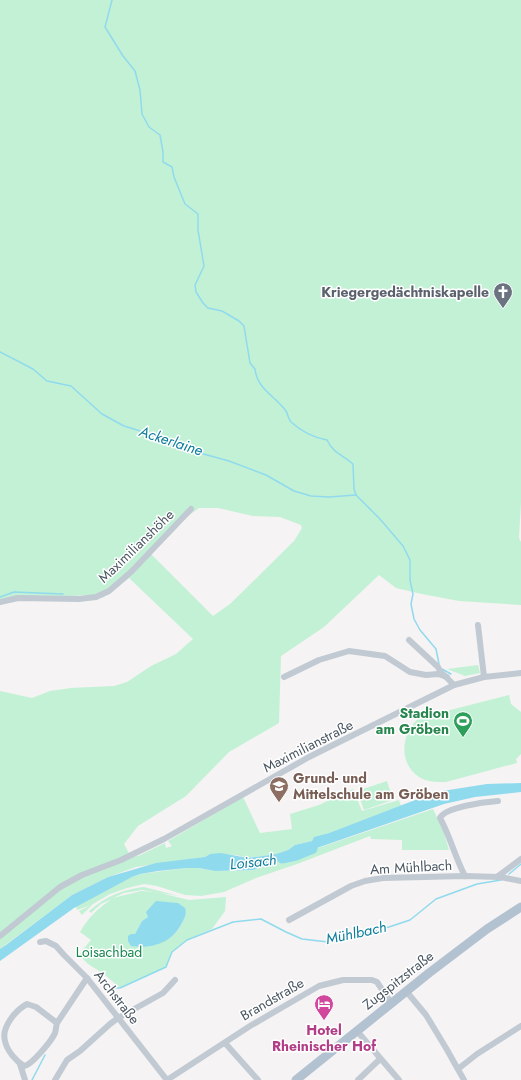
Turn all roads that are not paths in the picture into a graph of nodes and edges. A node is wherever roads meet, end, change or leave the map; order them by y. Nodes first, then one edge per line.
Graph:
1 (192, 509) dead end
2 (0, 602) edge
3 (478, 625) dead end
4 (409, 640) dead end
5 (521, 673) edge
6 (284, 677) dead end
7 (447, 677) junction
8 (484, 677) junction
9 (454, 685) junction
10 (498, 801) dead end
11 (521, 859) edge
12 (464, 876) junction
13 (498, 877) junction
14 (521, 881) edge
15 (520, 909) edge
16 (289, 920) dead end
17 (0, 936) edge
18 (40, 942) dead end
19 (87, 978) junction
20 (175, 980) dead end
21 (406, 991) junction
22 (391, 1003) junction
23 (118, 1018) junction
24 (57, 1023) junction
25 (521, 1026) edge
26 (357, 1031) junction
27 (225, 1043) junction
28 (380, 1060) junction
29 (20, 1064) junction
30 (29, 1065) junction
31 (458, 1069) junction
32 (55, 1080) edge
33 (167, 1080) edge
34 (258, 1080) edge
35 (296, 1080) edge
36 (358, 1080) edge
37 (399, 1080) edge
38 (464, 1080) edge

1 - 2 street, Maximilianshöhe
3 - 8 street
4 - 7 street
5 - 8 street, Maximilianstraße
6 - 7 street
7 - 9 street
8 - 9 street, Maximilianstraße
9 - 17 street, Maximilianstraße
10 - 12 street
11 - 13 street
12 - 13 street, Am Mühlbach
12 - 16 street, Am Mühlbach
13 - 14 street, Am Mühlbach
15 - 21 main road, Zugspitzstraße
18 - 19 street, Archstraße
19 - 23 street, Archstraße
19 - 24 street
20 - 23 street
21 - 22 main road, Zugspitzstraße
21 - 31 street
22 - 26 main road, Zugspitzstraße
22 - 27 street, Brandstraße
23 - 32 street
23 - 33 street, Archstraße
24 - 29 street
24 - 30 street
25 - 31 street
26 - 28 street
26 - 35 main road, Zugspitzstraße
27 - 33 street, Brandstraße
27 - 34 street
28 - 36 street
28 - 37 street
29 - 30 street
29 - 30 street
31 - 38 street

